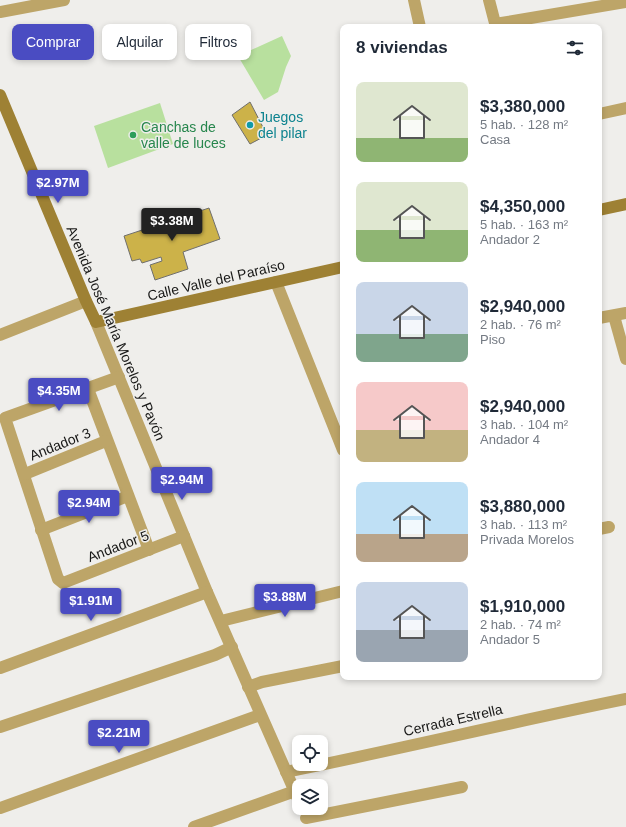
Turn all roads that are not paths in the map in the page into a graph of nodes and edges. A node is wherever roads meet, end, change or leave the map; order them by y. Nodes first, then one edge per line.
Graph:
1 (64, 0) edge
2 (414, 0) edge
3 (489, 0) edge
4 (626, 2) edge
5 (0, 12) edge
6 (419, 24) edge
7 (495, 24) edge
8 (501, 24) edge
9 (0, 96) edge
10 (626, 108) edge
11 (602, 113) edge
12 (626, 204) edge
13 (602, 209) edge
14 (340, 268) edge
15 (276, 282) junction
16 (86, 301) junction
17 (626, 313) edge
18 (614, 316) junction
19 (602, 318) edge
20 (96, 322) junction
21 (0, 335) edge
22 (626, 359) edge
23 (119, 377) junction
24 (88, 389) junction
25 (106, 441) junction
26 (340, 442) edge
27 (25, 474) junction
28 (128, 496) junction
29 (41, 530) junction
30 (184, 536) junction
31 (149, 550) junction
32 (207, 592) junction
33 (340, 593) edge
34 (221, 621) junction
35 (232, 647) junction
36 (340, 667) edge
37 (0, 668) edge
38 (248, 687) junction
39 (626, 699) edge
40 (260, 715) junction
41 (0, 727) edge
42 (286, 772) junction
43 (292, 785) edge
44 (462, 787) dead end
45 (292, 798) edge
46 (0, 808) edge
47 (306, 818) edge
48 (194, 827) edge

1 - 5 street
2 - 6 street
3 - 7 street
4 - 8 street
9 - 16 street, Avenida José María Morelos y Pavón
10 - 11 street
12 - 13 street
14 - 15 street, Calle Valle del Paraíso
15 - 20 street, Calle Valle del Paraíso
15 - 26 street
16 - 20 street, Avenida José María Morelos y Pavón
16 - 21 street
17 - 18 street
18 - 19 street
18 - 22 street
20 - 23 street, Avenida José María Morelos y Pavón
23 - 24 street
23 - 30 street, Avenida José María Morelos y Pavón
24 - 25 street
24 - 27 street
25 - 27 street, Andador 3
25 - 28 street
27 - 29 street
28 - 29 street
28 - 31 street
29 - 31 street, Andador 5
30 - 31 street, Andador 5
30 - 32 street, Avenida José María Morelos y Pavón
32 - 34 street, Avenida José María Morelos y Pavón
32 - 37 street
33 - 34 street
34 - 35 street, Avenida José María Morelos y Pavón
35 - 38 street, Avenida José María Morelos y Pavón
35 - 41 street
36 - 38 street
38 - 40 street, Avenida José María Morelos y Pavón
39 - 42 street, Cerrada Estrella
40 - 42 street, Avenida José María Morelos y Pavón
40 - 46 street
42 - 43 street, Avenida José María Morelos y Pavón
44 - 47 street
45 - 48 street

